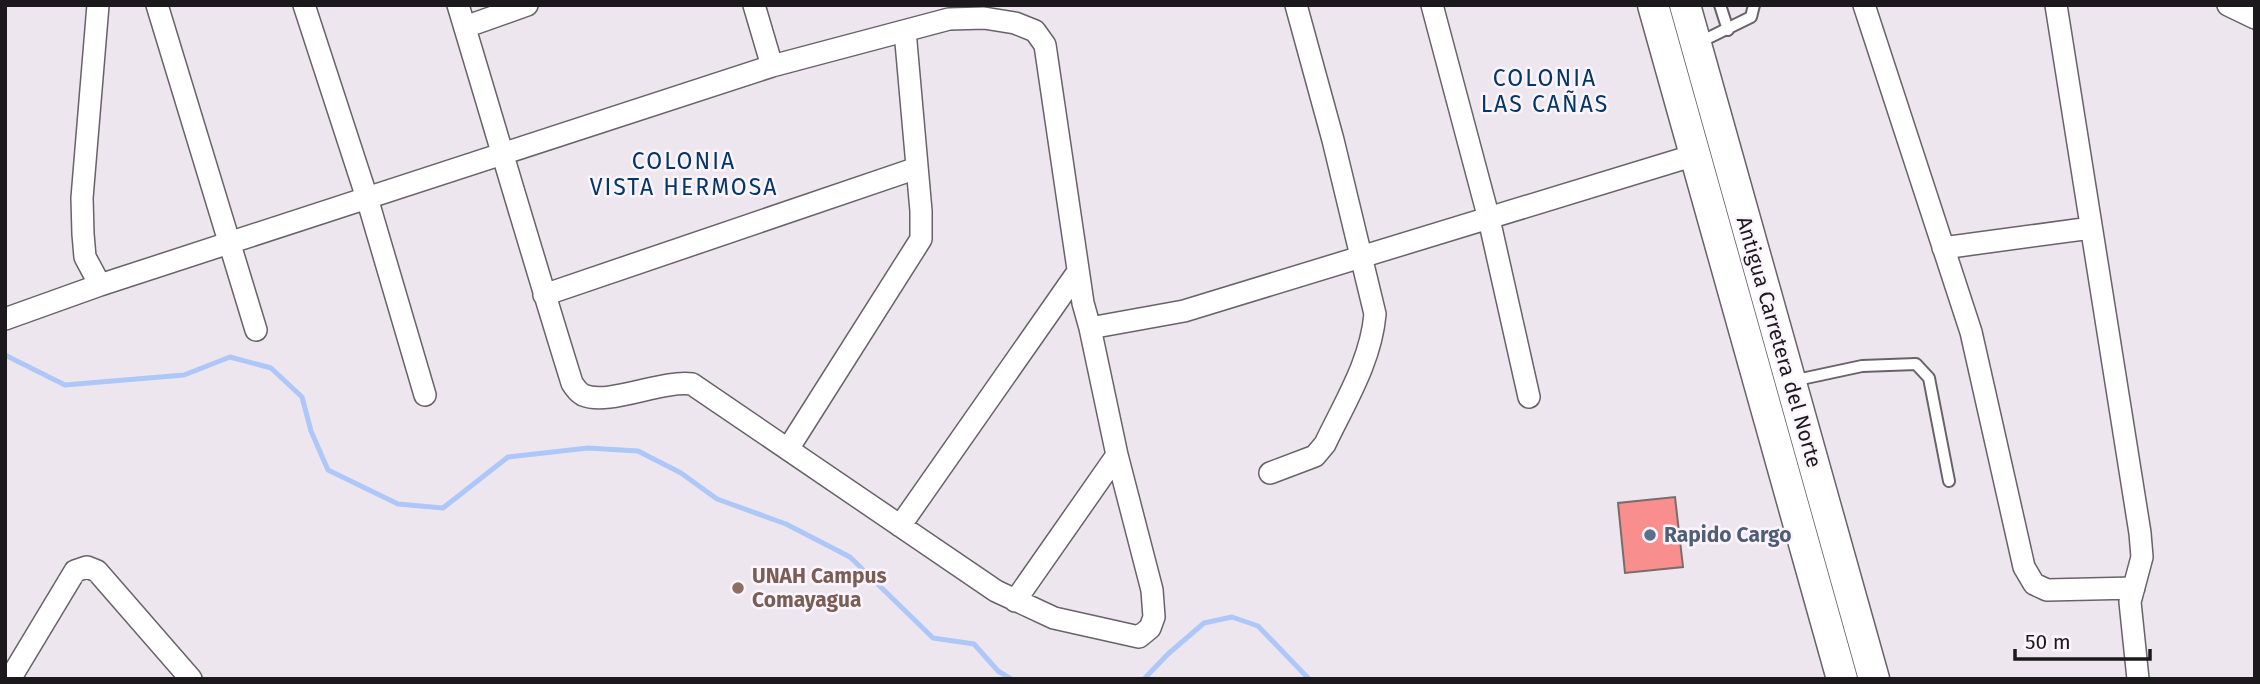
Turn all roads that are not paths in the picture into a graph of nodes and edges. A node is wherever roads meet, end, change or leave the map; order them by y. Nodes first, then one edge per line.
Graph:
1 (98, 5) edge
2 (158, 5) edge
3 (304, 5) edge
4 (458, 5) edge
5 (527, 5) edge
6 (754, 5) edge
7 (1296, 5) edge
8 (1432, 5) edge
9 (1653, 5) edge
10 (1685, 5) edge
11 (1720, 5) edge
12 (1754, 5) edge
13 (1864, 5) edge
14 (2056, 5) edge
15 (2228, 5) edge
16 (2255, 18) edge
17 (465, 27) junction
18 (1728, 30) junction
19 (905, 31) junction
20 (1696, 44) junction
21 (772, 66) junction
22 (503, 154) junction
23 (1695, 155) junction
24 (917, 168) junction
25 (367, 198) junction
26 (1489, 219) junction
27 (2091, 229) junction
28 (229, 243) junction
29 (1943, 248) junction
30 (1362, 258) junction
31 (1077, 273) junction
32 (100, 285) junction
33 (544, 295) junction
34 (5, 319) edge
35 (1090, 328) junction
36 (256, 330) dead end
37 (1790, 381) junction
38 (425, 396) dead end
39 (1529, 397) dead end
40 (788, 449) junction
41 (1117, 455) junction
42 (1270, 472) dead end
43 (1949, 481) dead end
44 (900, 526) junction
45 (2134, 588) junction
46 (1015, 601) junction
47 (10, 679) edge
48 (191, 679) edge
49 (1842, 679) edge
50 (1874, 679) edge
51 (2138, 679) edge

1 - 32 street
2 - 28 street
3 - 25 street
4 - 17 street
5 - 17 street
6 - 21 street
7 - 30 street
8 - 26 street
9 - 23 main road, Antigua Carretera del Norte
10 - 20 main road, Antigua Carretera del Norte
11 - 18 lane
12 - 18 lane
13 - 29 street
14 - 27 street
15 - 16 street
17 - 22 street
18 - 20 lane
19 - 21 street
19 - 24 street
19 - 31 street
20 - 37 main road, Antigua Carretera del Norte
21 - 22 street
22 - 25 street
22 - 33 street
23 - 26 street
23 - 49 main road, Antigua Carretera del Norte
24 - 33 street
24 - 40 street
25 - 28 street
25 - 38 street
26 - 30 street
26 - 39 street
27 - 29 street
27 - 45 street
28 - 32 street
28 - 36 street
29 - 45 street
30 - 35 street
30 - 42 street
31 - 35 street
31 - 44 street
32 - 34 street
33 - 40 street
35 - 41 street
37 - 43 lane
37 - 50 main road, Antigua Carretera del Norte
40 - 44 street
41 - 46 street
41 - 46 street
44 - 46 street
45 - 51 street
47 - 48 street

